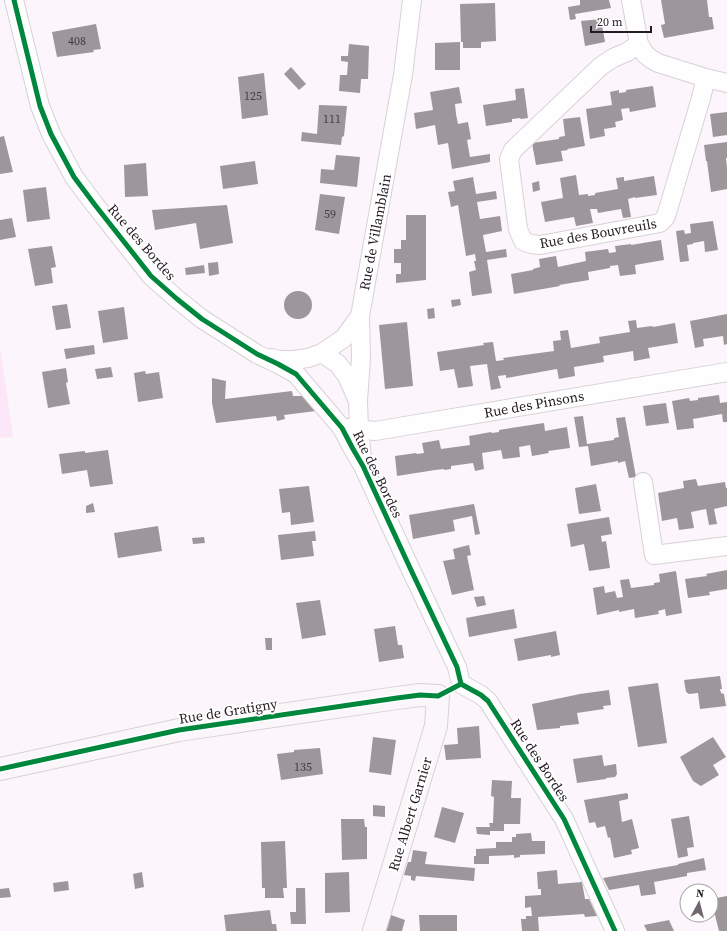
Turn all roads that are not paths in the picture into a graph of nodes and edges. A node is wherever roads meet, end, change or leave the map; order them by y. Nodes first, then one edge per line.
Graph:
1 (14, 0) edge
2 (412, 0) edge
3 (632, 0) edge
4 (639, 44) junction
5 (706, 78) junction
6 (727, 84) edge
7 (360, 316) junction
8 (322, 353) junction
9 (257, 354) junction
10 (727, 372) edge
11 (358, 401) junction
12 (350, 428) junction
13 (363, 466) joint
14 (643, 482) dead end
15 (727, 546) edge
16 (461, 684) junction
17 (438, 696) junction
18 (0, 769) edge
19 (374, 931) edge
20 (615, 931) edge

1 - 9 street, Rue des Bordes
2 - 7 street, Rue de Villamblain
3 - 4 street
4 - 5 street
4 - 5 street, Rue des Bouvreuils
5 - 6 street
7 - 8 street, Rue des Bordes
7 - 11 street, Rue de Villamblain
8 - 9 street, Rue des Bordes
8 - 11 street
9 - 12 street, Rue des Bordes
10 - 12 street, Rue des Pinsons
11 - 12 street, Rue de Villamblain
12 - 13 street, Rue de Villamblain
13 - 16 street, Rue des Bordes
14 - 15 street
16 - 17 street, Rue de Gratigny
16 - 20 street, Rue des Bordes
17 - 18 street, Rue de Gratigny
17 - 19 street, Rue Albert Garnier

